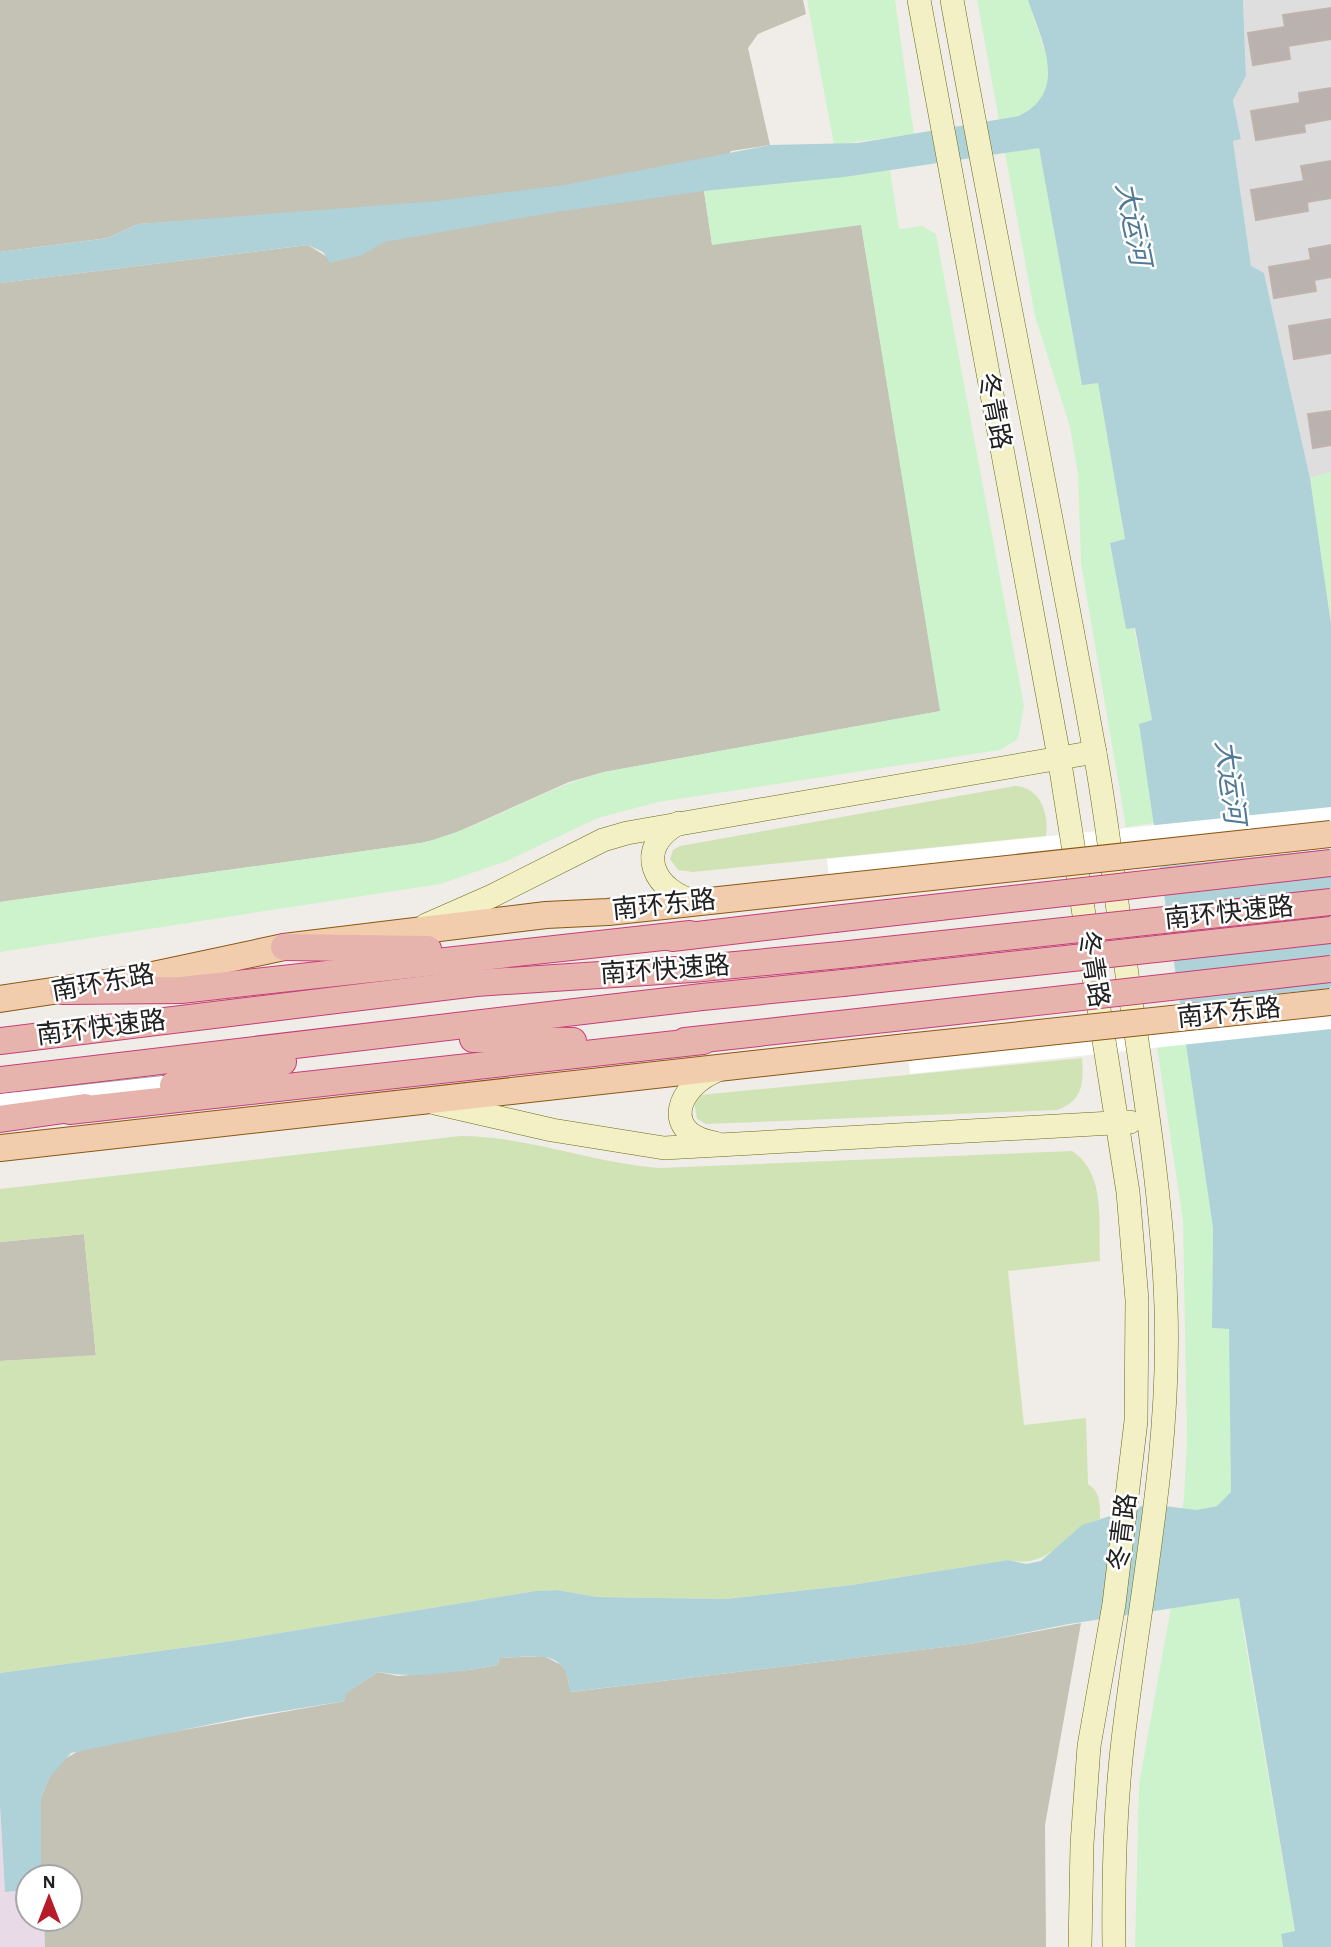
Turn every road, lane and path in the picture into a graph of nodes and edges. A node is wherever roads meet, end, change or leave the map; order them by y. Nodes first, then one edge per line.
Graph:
1 (919, 0) edge
2 (951, 0) edge
3 (1095, 752) junction
4 (1059, 757) junction
5 (678, 823) junction
6 (1331, 834) edge
7 (1331, 863) edge
8 (698, 902) junction
9 (1331, 902) edge
10 (415, 930) junction
11 (1331, 930) edge
12 (690, 934) junction
13 (284, 947) junction
14 (549, 950) junction
15 (577, 960) junction
16 (1331, 969) edge
17 (476, 983) junction
18 (63, 991) junction
19 (702, 997) junction
20 (0, 999) edge
21 (1331, 1002) edge
22 (0, 1025) edge
23 (473, 1039) junction
24 (0, 1041) edge
25 (703, 1041) junction
26 (300, 1058) junction
27 (725, 1067) junction
28 (64, 1072) junction
29 (0, 1080) edge
30 (189, 1081) junction
31 (425, 1101) junction
32 (0, 1102) edge
33 (69, 1111) junction
34 (0, 1119) edge
35 (1148, 1121) junction
36 (1118, 1124) junction
37 (729, 1145) junction
38 (0, 1148) edge
39 (1080, 1947) edge
40 (1114, 1947) edge

1 - 4 main road, 冬青路
2 - 3 main road, 冬青路
3 - 4 main road
3 - 35 main road, 冬青路
4 - 5 main road
4 - 36 main road, 冬青路
5 - 8 main road
5 - 10 main road
6 - 8 main road, 南环东路, bridge
7 - 12 highway, bridge
8 - 10 main road, 南环东路
9 - 17 highway, 南环快速路, bridge
10 - 13 main road, 南环东路
11 - 19 highway, 南环快速路, bridge
12 - 14 highway
12 - 15 highway
13 - 14 highway
13 - 18 main road, 南环东路
14 - 18 highway
15 - 17 highway
15 - 22 highway
16 - 25 highway, bridge
17 - 24 highway, 南环快速路
18 - 20 main road, 南环东路
19 - 23 highway, 南环快速路
19 - 28 highway, 南环快速路
21 - 27 main road, 南环东路, bridge
23 - 25 highway
23 - 26 highway, 南环快速路
25 - 33 highway
26 - 28 highway, 南环快速路
26 - 30 highway
27 - 31 main road, 南环东路
27 - 37 main road
28 - 29 highway, 南环快速路
30 - 32 street
30 - 33 highway
31 - 37 main road
31 - 38 main road, 南环东路
33 - 34 highway
35 - 36 main road
35 - 40 main road, 冬青路
36 - 37 main road
36 - 39 main road, 冬青路

